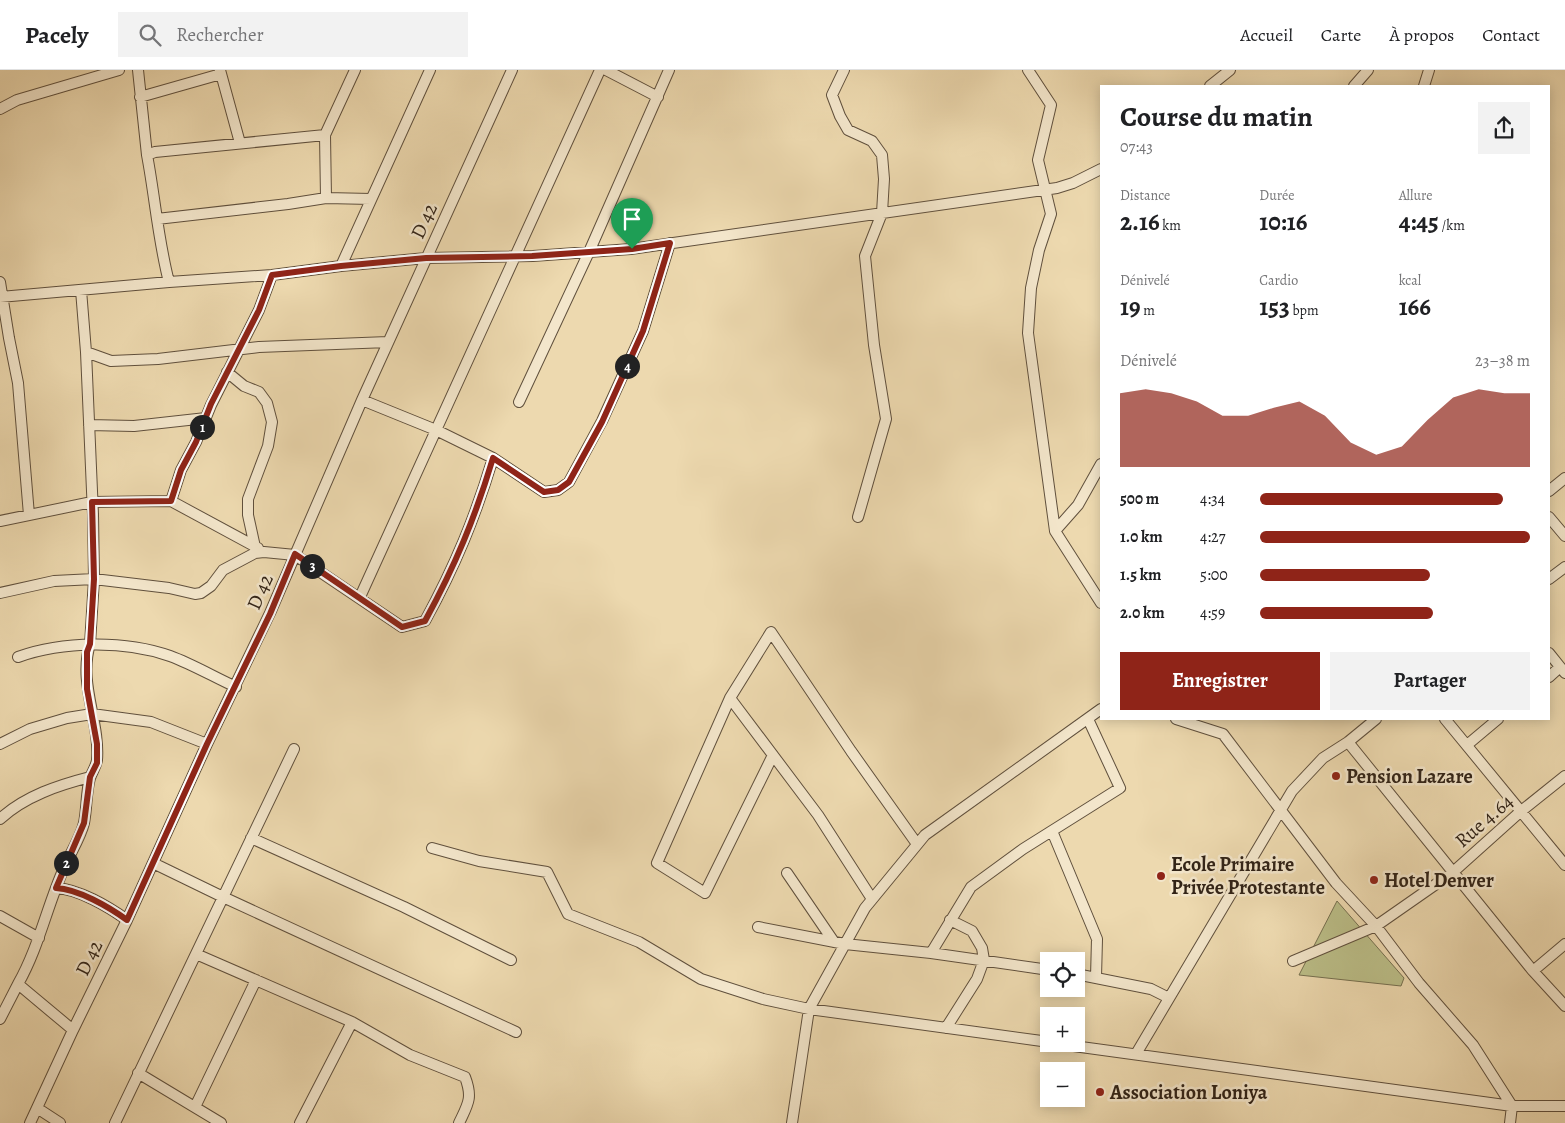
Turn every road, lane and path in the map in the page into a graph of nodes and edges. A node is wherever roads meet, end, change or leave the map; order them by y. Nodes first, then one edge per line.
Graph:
1 (119, 70) edge
2 (138, 70) edge
3 (355, 70) edge
4 (430, 70) edge
5 (512, 70) edge
6 (600, 70) edge
7 (606, 70) edge
8 (669, 70) edge
9 (844, 70) edge
10 (1028, 70) edge
11 (1230, 70) edge
12 (1368, 70) edge
13 (1429, 70) edge
14 (221, 72) edge
15 (1211, 85) edge
16 (1355, 85) edge
17 (1424, 85) edge
18 (658, 97) junction
19 (140, 98) junction
20 (0, 109) edge
21 (325, 135) junction
22 (240, 143) junction
23 (147, 155) junction
24 (1100, 170) edge
25 (1046, 190) junction
26 (326, 198) junction
27 (372, 199) junction
28 (882, 213) junction
29 (157, 219) junction
30 (670, 243) junction
31 (589, 252) junction
32 (515, 256) junction
33 (426, 258) junction
34 (341, 266) junction
35 (272, 275) junction
36 (0, 282) edge
37 (169, 282) junction
38 (81, 290) junction
39 (1, 297) edge
40 (388, 342) junction
41 (238, 349) junction
42 (86, 352) junction
43 (227, 372) junction
44 (362, 400) junction
45 (519, 402) dead end
46 (206, 418) junction
47 (89, 425) junction
48 (436, 430) junction
49 (493, 458) junction
50 (1100, 466) edge
51 (1565, 478) edge
52 (1550, 490) edge
53 (171, 501) junction
54 (92, 502) junction
55 (29, 515) junction
56 (858, 517) dead end
57 (1550, 518) edge
58 (0, 521) edge
59 (1055, 531) junction
60 (1565, 536) edge
61 (255, 547) junction
62 (264, 552) junction
63 (295, 554) junction
64 (1565, 567) edge
65 (1550, 578) edge
66 (94, 579) junction
67 (0, 593) edge
68 (360, 597) junction
69 (1100, 601) edge
70 (90, 644) junction
71 (1550, 654) edge
72 (18, 657) dead end
73 (1562, 670) edge
74 (1550, 676) edge
75 (236, 686) junction
76 (730, 698) junction
77 (1100, 711) edge
78 (92, 714) junction
79 (1088, 719) junction
80 (1179, 720) edge
81 (1375, 720) edge
82 (1446, 720) edge
83 (1497, 720) edge
84 (1348, 742) junction
85 (0, 744) edge
86 (207, 744) junction
87 (1467, 745) junction
88 (294, 749) dead end
89 (773, 755) junction
90 (1565, 776) edge
91 (90, 777) junction
92 (1280, 809) junction
93 (1520, 812) junction
94 (0, 819) edge
95 (1052, 831) junction
96 (252, 838) junction
97 (917, 844) junction
98 (432, 848) dead end
99 (153, 863) junction
100 (1565, 865) edge
101 (787, 873) dead end
102 (1452, 873) junction
103 (56, 888) junction
104 (223, 897) junction
105 (872, 899) junction
106 (0, 916) edge
107 (127, 920) junction
108 (950, 920) junction
109 (1376, 926) junction
110 (758, 927) dead end
111 (39, 938) junction
112 (834, 942) junction
113 (844, 944) junction
114 (1565, 944) edge
115 (931, 953) junction
116 (196, 954) junction
117 (511, 960) dead end
118 (984, 960) junction
119 (1293, 961) dead end
120 (1040, 969) edge
121 (1533, 971) junction
122 (1085, 975) edge
123 (1096, 977) junction
124 (256, 980) junction
125 (18, 984) junction
126 (1169, 998) junction
127 (1565, 1006) edge
128 (808, 1009) junction
129 (0, 1019) edge
130 (352, 1022) junction
131 (946, 1028) junction
132 (73, 1030) junction
133 (516, 1032) dead end
134 (1040, 1041) edge
135 (1085, 1047) edge
136 (1136, 1054) junction
137 (138, 1073) junction
138 (1512, 1106) junction
139 (1565, 1106) edge
140 (195, 1107) junction
141 (38, 1108) junction
142 (30, 1123) edge
143 (60, 1123) edge
144 (114, 1123) edge
145 (221, 1123) edge
146 (300, 1123) edge
147 (459, 1123) edge
148 (792, 1123) edge
149 (1510, 1123) edge

1 - 20 street
2 - 19 street
3 - 21 street
4 - 27 street
5 - 33 street, D 42 / D 42
6 - 32 street
7 - 18 street
8 - 18 street
9 - 28 street
10 - 25 street
11 - 15 street
12 - 16 street
13 - 17 street
14 - 19 street
14 - 22 street
18 - 31 street
19 - 23 street
21 - 22 street
21 - 26 street
22 - 23 street
23 - 29 street
24 - 25 street
25 - 28 street
25 - 59 street
26 - 27 street
26 - 29 street
27 - 34 street
28 - 30 street
28 - 56 street
29 - 37 street
30 - 31 street
30 - 49 street
31 - 32 street
31 - 45 street
32 - 33 street
32 - 48 street
33 - 34 street
33 - 40 street, D 42 / D 42
34 - 35 street
35 - 37 street
35 - 41 street
36 - 39 street
37 - 38 street
38 - 39 street
38 - 42 street
39 - 55 street
40 - 41 street
40 - 44 street, D 42 / D 42
41 - 42 street
41 - 43 street
42 - 47 street
43 - 46 street
43 - 61 street
44 - 48 street
44 - 63 street, D 42 / D 42
46 - 47 street
46 - 53 street
47 - 54 street
48 - 49 street
48 - 68 street
49 - 68 street
50 - 59 street
51 - 52 street
53 - 54 street
53 - 61 street
54 - 55 street
54 - 66 street
55 - 58 street
57 - 60 street
59 - 69 street
61 - 62 street
62 - 63 street
62 - 66 street
63 - 68 street
63 - 75 street, D 42 / D 42
64 - 65 street
66 - 67 street
66 - 70 street
70 - 72 street
70 - 75 street
70 - 78 street
71 - 73 street
73 - 74 street
75 - 86 street, D 42 / D 42
76 - 89 street
76 - 89 street
76 - 97 street
77 - 79 street
78 - 85 street
78 - 86 street
78 - 91 street
79 - 95 street
79 - 97 street
80 - 92 street
81 - 84 street
82 - 87 street
83 - 87 street
84 - 92 street
84 - 102 street
86 - 99 street, D 42 / D 42
87 - 93 street
88 - 96 street
89 - 105 street
90 - 93 street, Rue 4.64
91 - 94 street
91 - 103 street
92 - 109 street
92 - 126 street
93 - 100 street
93 - 102 street, Rue 4.64
95 - 108 street
95 - 123 street
96 - 104 street
96 - 117 street
97 - 105 street
98 - 128 street
99 - 104 street
99 - 107 street, D 42 / D 42
101 - 112 street
102 - 109 street, Rue 4.64
102 - 121 street
103 - 107 street
103 - 111 street
104 - 116 street
104 - 133 street
105 - 113 street
106 - 111 street
107 - 132 street, D 42 / D 42
108 - 115 street
108 - 118 street
109 - 119 street, Rue 4.64
109 - 138 street
110 - 112 street
111 - 125 street
112 - 113 street
113 - 115 street
113 - 128 street
114 - 121 street
115 - 118 street
116 - 124 street
116 - 137 street
118 - 120 street
118 - 131 street
121 - 127 street
122 - 123 street
123 - 126 street
124 - 130 street
124 - 140 street
125 - 129 street
125 - 132 street
126 - 136 street
128 - 131 street
128 - 148 street
130 - 146 street
130 - 147 street
131 - 134 street
132 - 141 street, D 42 / D 42
135 - 136 street
136 - 138 street
137 - 140 street
137 - 144 street
138 - 139 street
138 - 149 street
140 - 145 street
141 - 142 street, D 42 / D 42
141 - 143 street

